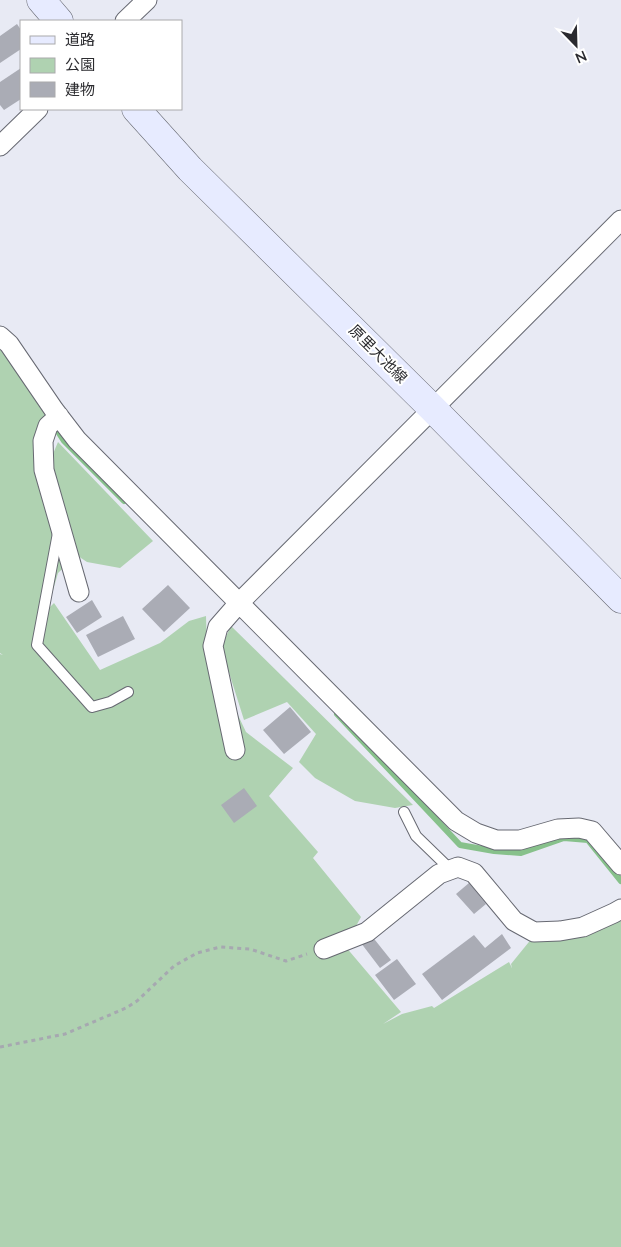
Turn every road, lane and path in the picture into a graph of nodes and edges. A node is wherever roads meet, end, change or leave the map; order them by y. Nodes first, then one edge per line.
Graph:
1 (41, 0) edge
2 (147, 0) edge
3 (58, 20) edge
4 (126, 20) edge
5 (37, 110) edge
6 (137, 110) edge
7 (0, 146) edge
8 (621, 220) edge
9 (0, 336) edge
10 (432, 408) junction
11 (59, 416) junction
12 (60, 525) junction
13 (79, 592) dead end
14 (621, 599) edge
15 (239, 603) junction
16 (128, 692) dead end
17 (235, 750) dead end
18 (404, 812) dead end
19 (621, 865) edge
20 (451, 870) junction
21 (621, 909) edge
22 (324, 949) joint
23 (0, 1047) edge

1 - 3 main road
2 - 4 street
5 - 7 street
6 - 10 main road, 原里大池線
8 - 10 street
9 - 11 street
10 - 14 main road, 原里大池線
10 - 15 street
11 - 12 street
11 - 15 street
12 - 13 street
12 - 16 lane
15 - 17 street
15 - 19 street
18 - 20 lane
20 - 21 street
20 - 22 street
22 - 23 path

